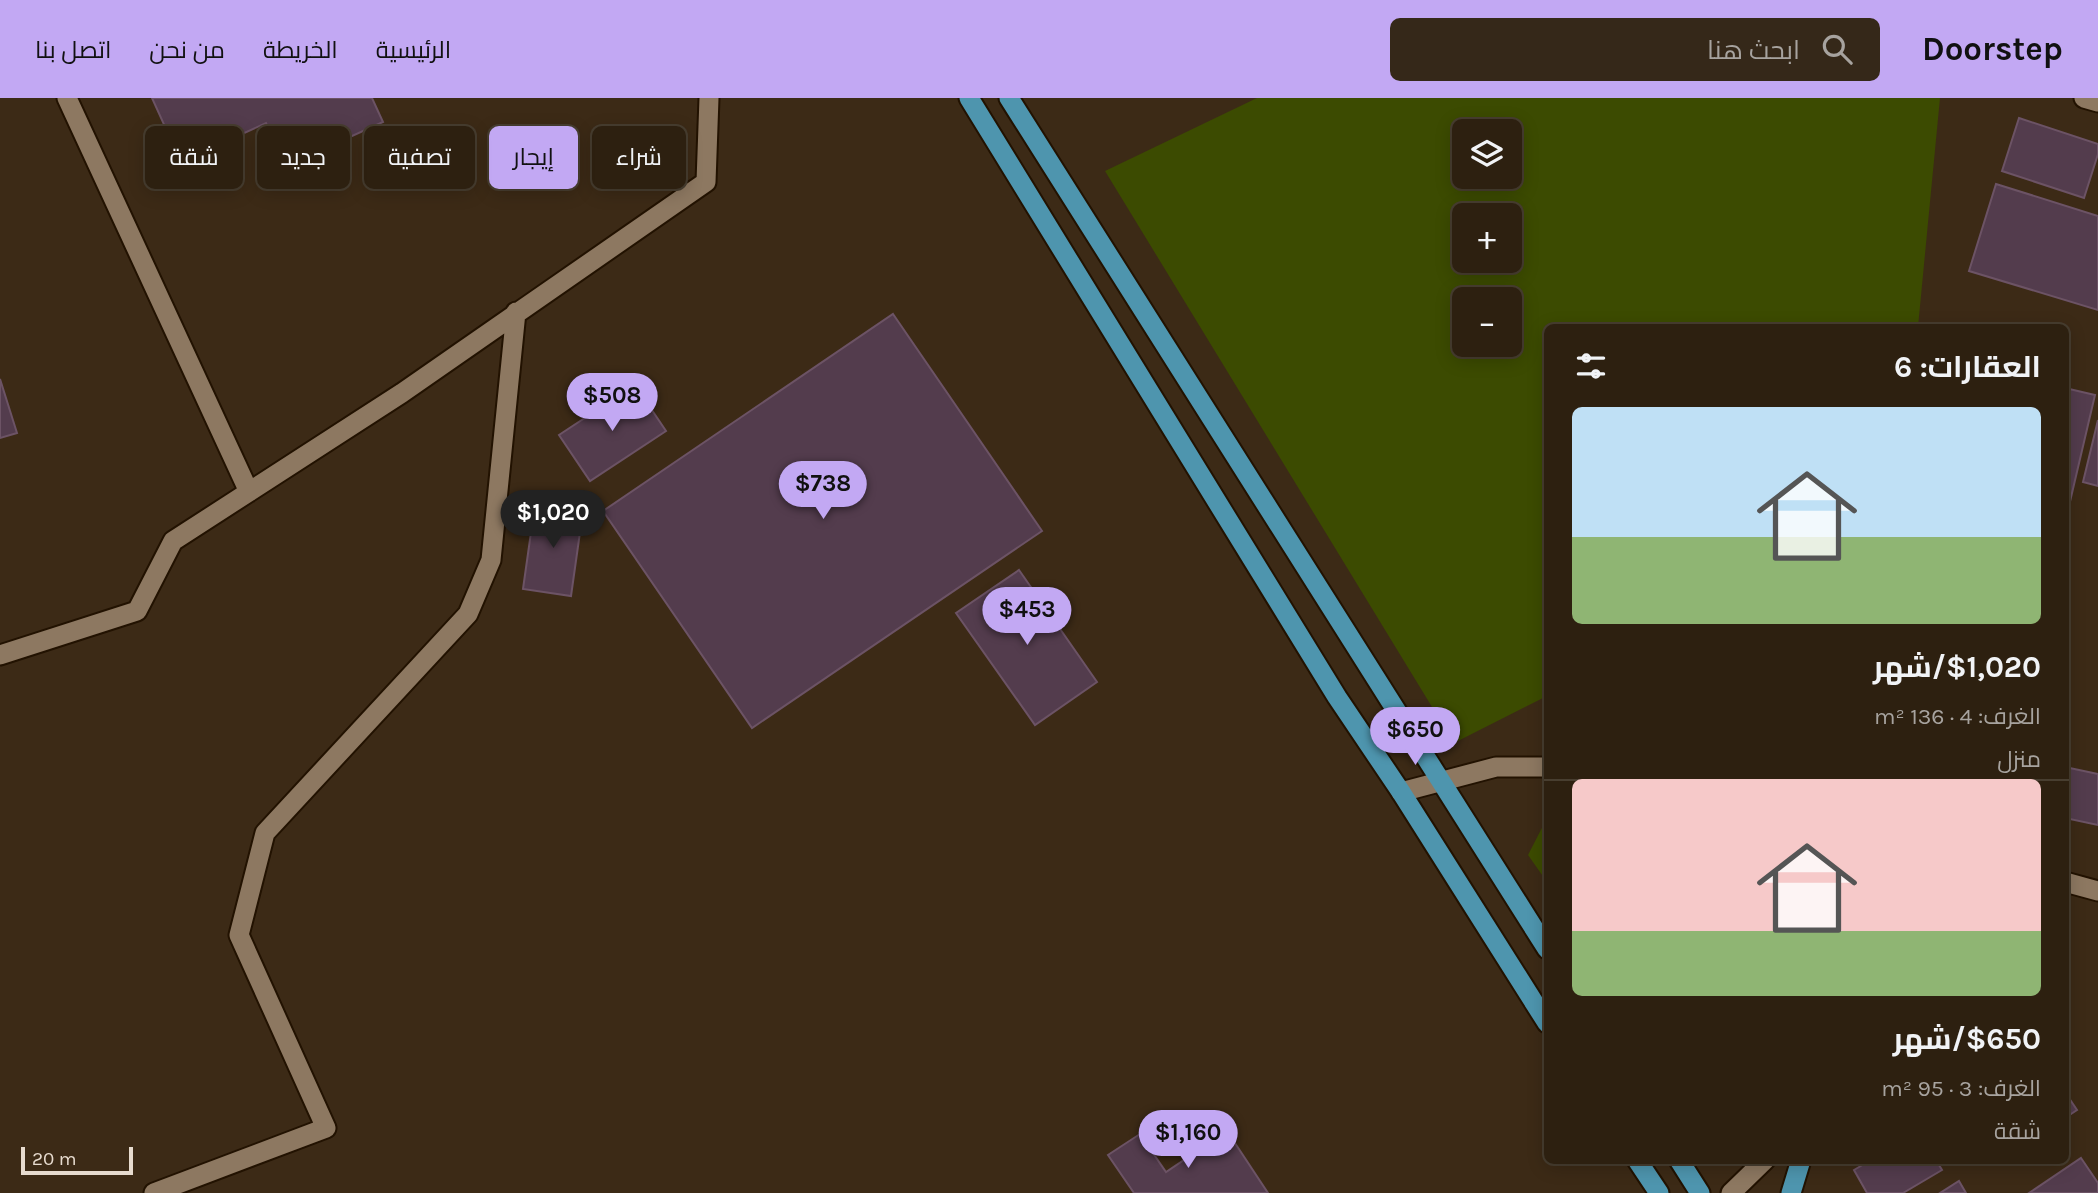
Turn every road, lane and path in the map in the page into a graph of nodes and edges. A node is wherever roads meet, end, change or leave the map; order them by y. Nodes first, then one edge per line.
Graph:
1 (67, 98) edge
2 (709, 98) edge
3 (969, 98) edge
4 (1009, 98) edge
5 (2084, 98) edge
6 (2098, 102) edge
7 (516, 312) junction
8 (249, 492) junction
9 (0, 655) edge
10 (1544, 766) edge
11 (1441, 780) junction
12 (1401, 792) junction
13 (1544, 944) edge
14 (1544, 1018) edge
15 (1640, 1164) edge
16 (1682, 1164) edge
17 (1761, 1164) edge
18 (1800, 1164) edge
19 (154, 1193) edge
20 (1659, 1193) edge
21 (1700, 1193) edge
22 (1731, 1193) edge
23 (1791, 1193) edge

1 - 8 street
2 - 7 street
3 - 12 highway
4 - 11 highway
5 - 6 street
7 - 8 street
7 - 19 street
8 - 9 street
10 - 11 street
11 - 12 street
11 - 13 highway
12 - 14 highway
15 - 20 highway
16 - 21 highway
17 - 22 street
18 - 23 highway

